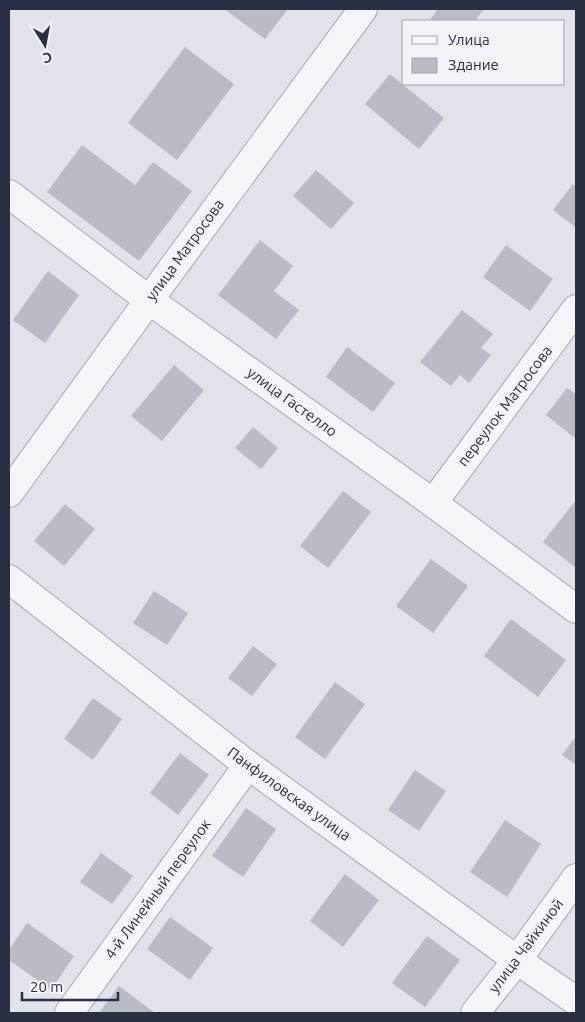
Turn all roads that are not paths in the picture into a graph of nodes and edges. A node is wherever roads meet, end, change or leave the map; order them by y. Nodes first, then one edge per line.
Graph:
1 (363, 9) edge
2 (9, 194) edge
3 (149, 300) junction
4 (576, 309) edge
5 (9, 493) edge
6 (433, 503) junction
7 (9, 579) edge
8 (576, 609) edge
9 (248, 765) junction
10 (576, 878) edge
11 (517, 960) junction
12 (576, 1002) edge
13 (69, 1013) edge
14 (475, 1013) edge

1 - 3 street, улица Матросова
2 - 3 street, улица Гастелло
3 - 5 street, улица Матросова
3 - 6 street, улица Гастелло
4 - 6 street, переулок Матросова
6 - 8 street, улица Гастелло
7 - 9 street, Панфиловская улица
9 - 11 street, Панфиловская улица
9 - 13 street, 4-й Линейный переулок
10 - 11 street, улица Чайкиной
11 - 12 street, Панфиловская улица
11 - 14 street, улица Чайкиной

